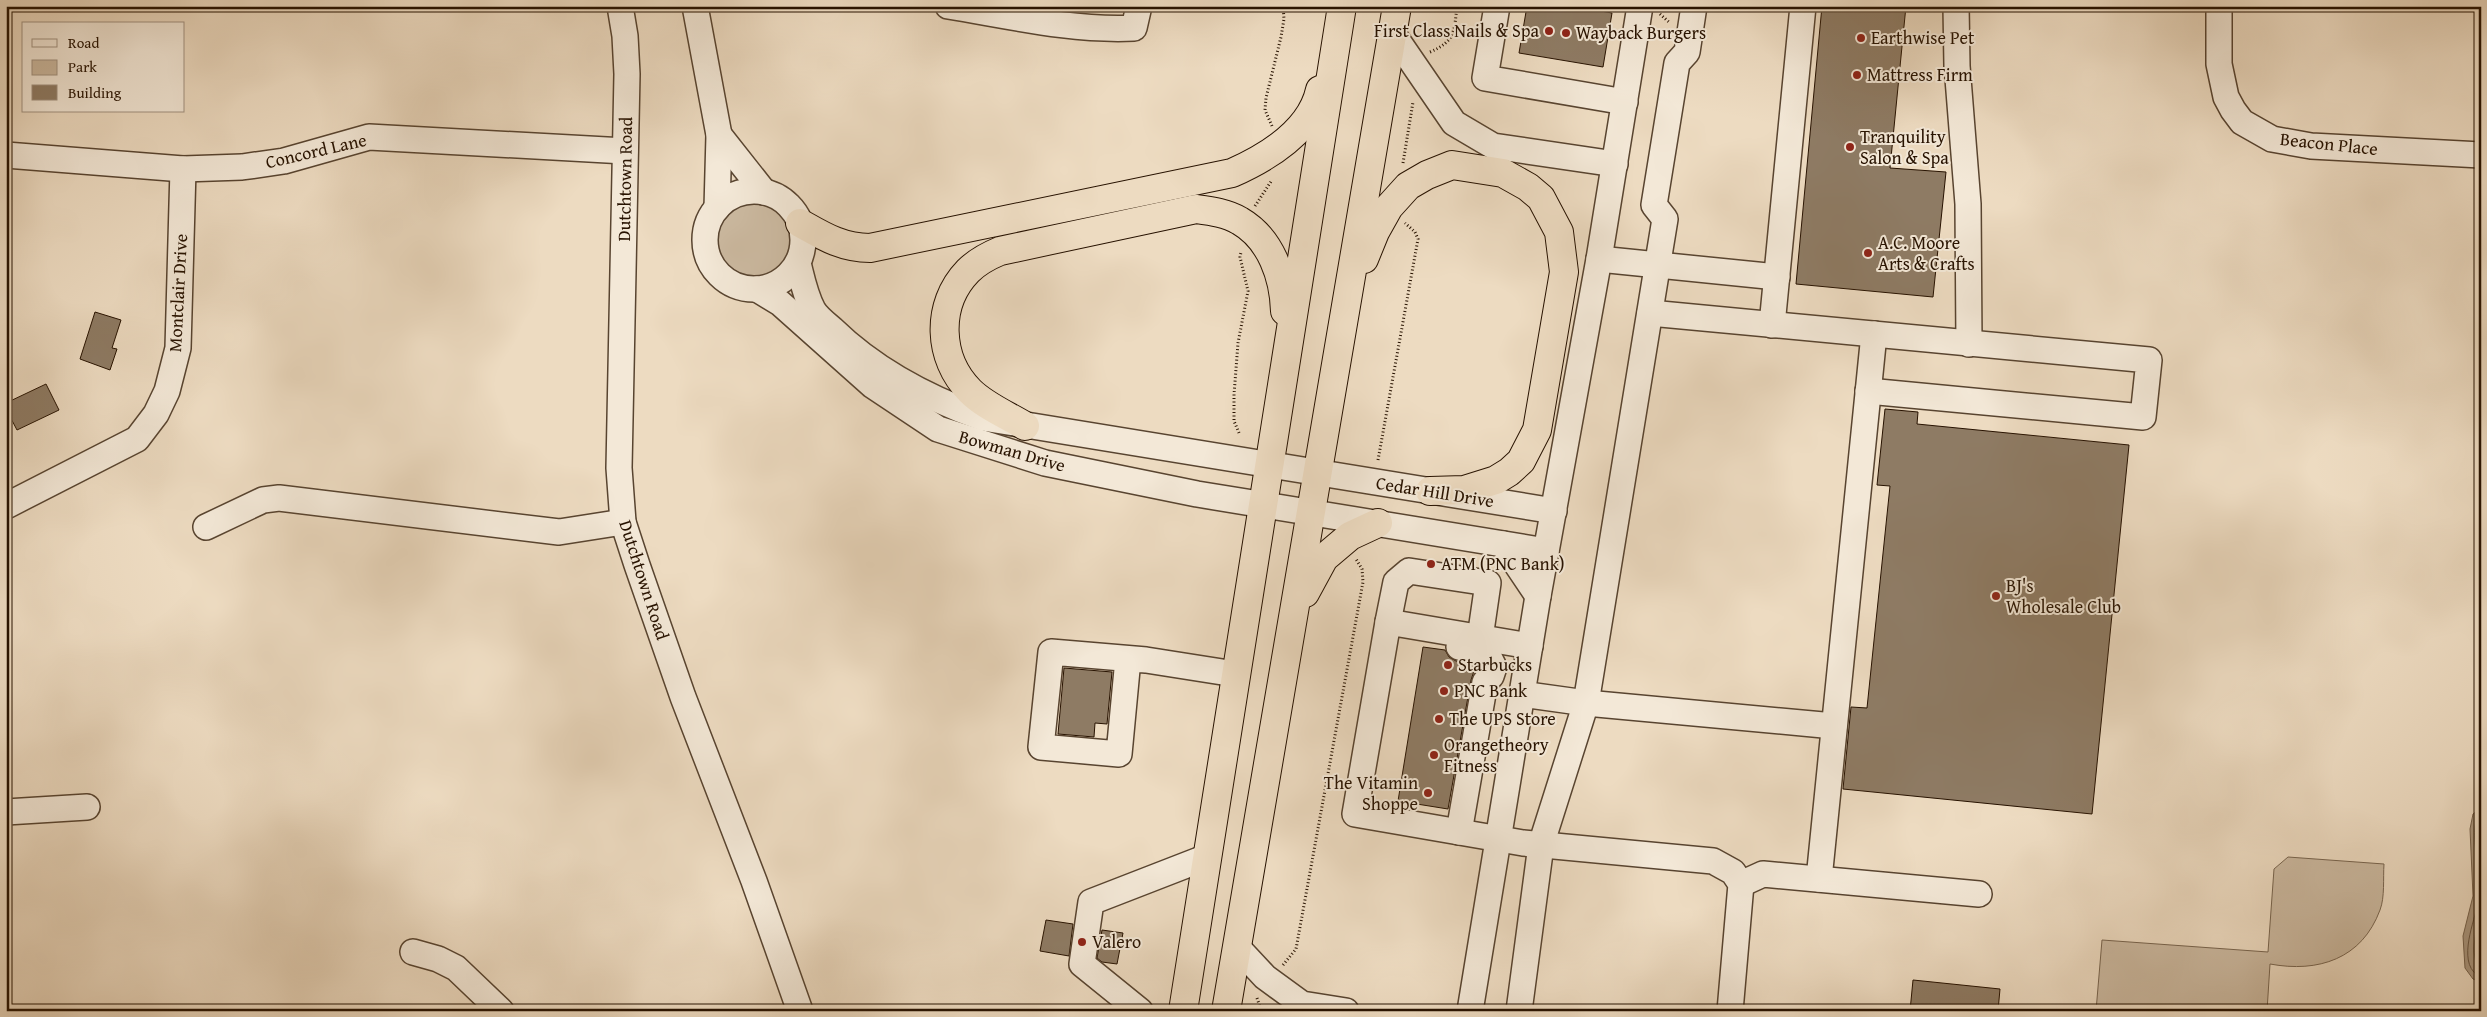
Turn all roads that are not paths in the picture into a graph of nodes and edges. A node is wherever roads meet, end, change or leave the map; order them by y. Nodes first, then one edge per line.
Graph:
1 (620, 6) edge
2 (695, 6) edge
3 (948, 6) edge
4 (1139, 6) edge
5 (1342, 6) edge
6 (1397, 6) edge
7 (1497, 6) edge
8 (1640, 6) edge
9 (1694, 6) edge
10 (1803, 6) edge
11 (1956, 6) edge
12 (2219, 6) edge
13 (1393, 34) junction
14 (1336, 39) junction
15 (1625, 102) junction
16 (719, 135) junction
17 (625, 151) junction
18 (2481, 154) edge
19 (6, 156) edge
20 (1615, 164) junction
21 (183, 169) junction
22 (764, 192) junction
23 (717, 208) junction
24 (800, 223) junction
25 (1599, 259) junction
26 (798, 263) junction
27 (1658, 265) junction
28 (1777, 277) junction
29 (757, 289) junction
30 (1346, 304) junction
31 (1650, 313) junction
32 (1772, 325) junction
33 (1874, 334) junction
34 (1969, 344) junction
35 (1281, 386) junction
36 (1868, 392) junction
37 (1025, 426) junction
38 (1269, 465) junction
39 (1316, 473) junction
40 (1430, 491) junction
41 (1261, 504) junction
42 (6, 506) edge
43 (1311, 512) junction
44 (1554, 512) junction
45 (623, 522) junction
46 (1378, 523) junction
47 (206, 527) dead end
48 (1503, 544) junction
49 (1546, 551) junction
50 (1538, 596) junction
51 (1295, 612) junction
52 (1387, 629) junction
53 (1489, 640) junction
54 (1530, 646) junction
55 (1128, 659) junction
56 (1494, 668) junction
57 (1235, 674) junction
58 (1522, 694) junction
59 (1586, 703) junction
60 (1834, 726) junction
61 (87, 807) dead end
62 (6, 812) edge
63 (1459, 832) junction
64 (1498, 839) junction
65 (1540, 845) junction
66 (1207, 857) junction
67 (1819, 879) junction
68 (1741, 884) junction
69 (1979, 894) dead end
70 (1237, 948) junction
71 (413, 952) dead end
72 (1290, 1007) edge
73 (501, 1011) edge
74 (800, 1011) edge
75 (1140, 1011) edge
76 (1183, 1011) edge
77 (1226, 1011) edge
78 (1346, 1011) edge
79 (1470, 1011) edge
80 (1519, 1011) edge
81 (1730, 1011) edge

1 - 17 street, Dutchtown Road
2 - 16 street
3 - 4 street
5 - 14 highway
6 - 13 highway
7 - 15 street
8 - 15 street
9 - 27 street
10 - 28 street
11 - 34 street
12 - 18 street, Beacon Place
13 - 20 street
13 - 30 highway
14 - 24 highway
14 - 35 highway
15 - 20 street
16 - 22 street
16 - 23 street
17 - 21 street, Concord Lane
17 - 45 street, Dutchtown Road
19 - 21 street, Concord Lane
20 - 25 street
21 - 42 street, Montclair Drive
22 - 23 street
22 - 24 street
23 - 29 street
24 - 26 street
25 - 27 street
25 - 44 street
26 - 29 street
26 - 37 street, Bowman Drive
27 - 28 street
27 - 31 street
28 - 32 street
29 - 41 street, Bowman Drive
30 - 39 highway
30 - 40 highway
31 - 32 street
31 - 59 street
32 - 33 street
33 - 34 street
33 - 36 street
34 - 36 street
35 - 37 highway
35 - 38 highway
36 - 60 street
37 - 38 street, Bowman Drive
38 - 39 street, Bowman Drive
38 - 41 highway
39 - 40 street, Cedar Hill Drive
39 - 43 highway
40 - 44 street, Cedar Hill Drive
41 - 43 street, Bowman Drive
41 - 57 highway
43 - 46 street
43 - 51 highway
44 - 49 street
45 - 47 street
45 - 74 street, Dutchtown Road
46 - 48 street
46 - 51 highway
48 - 49 street
48 - 50 street
49 - 50 street
50 - 54 street
51 - 70 highway
52 - 53 street
52 - 53 street
52 - 56 street
52 - 63 street
53 - 54 street
53 - 56 street
54 - 58 street
55 - 55 street
55 - 57 street
56 - 63 street
57 - 66 highway
58 - 59 street
58 - 64 street
59 - 60 street
59 - 65 street
60 - 67 street
61 - 62 street
63 - 64 street
64 - 65 street
64 - 79 street
65 - 68 street
65 - 80 street
66 - 75 street
66 - 76 highway
67 - 68 street
67 - 69 street
68 - 81 street
70 - 72 street
70 - 77 highway
71 - 73 street
72 - 78 street

